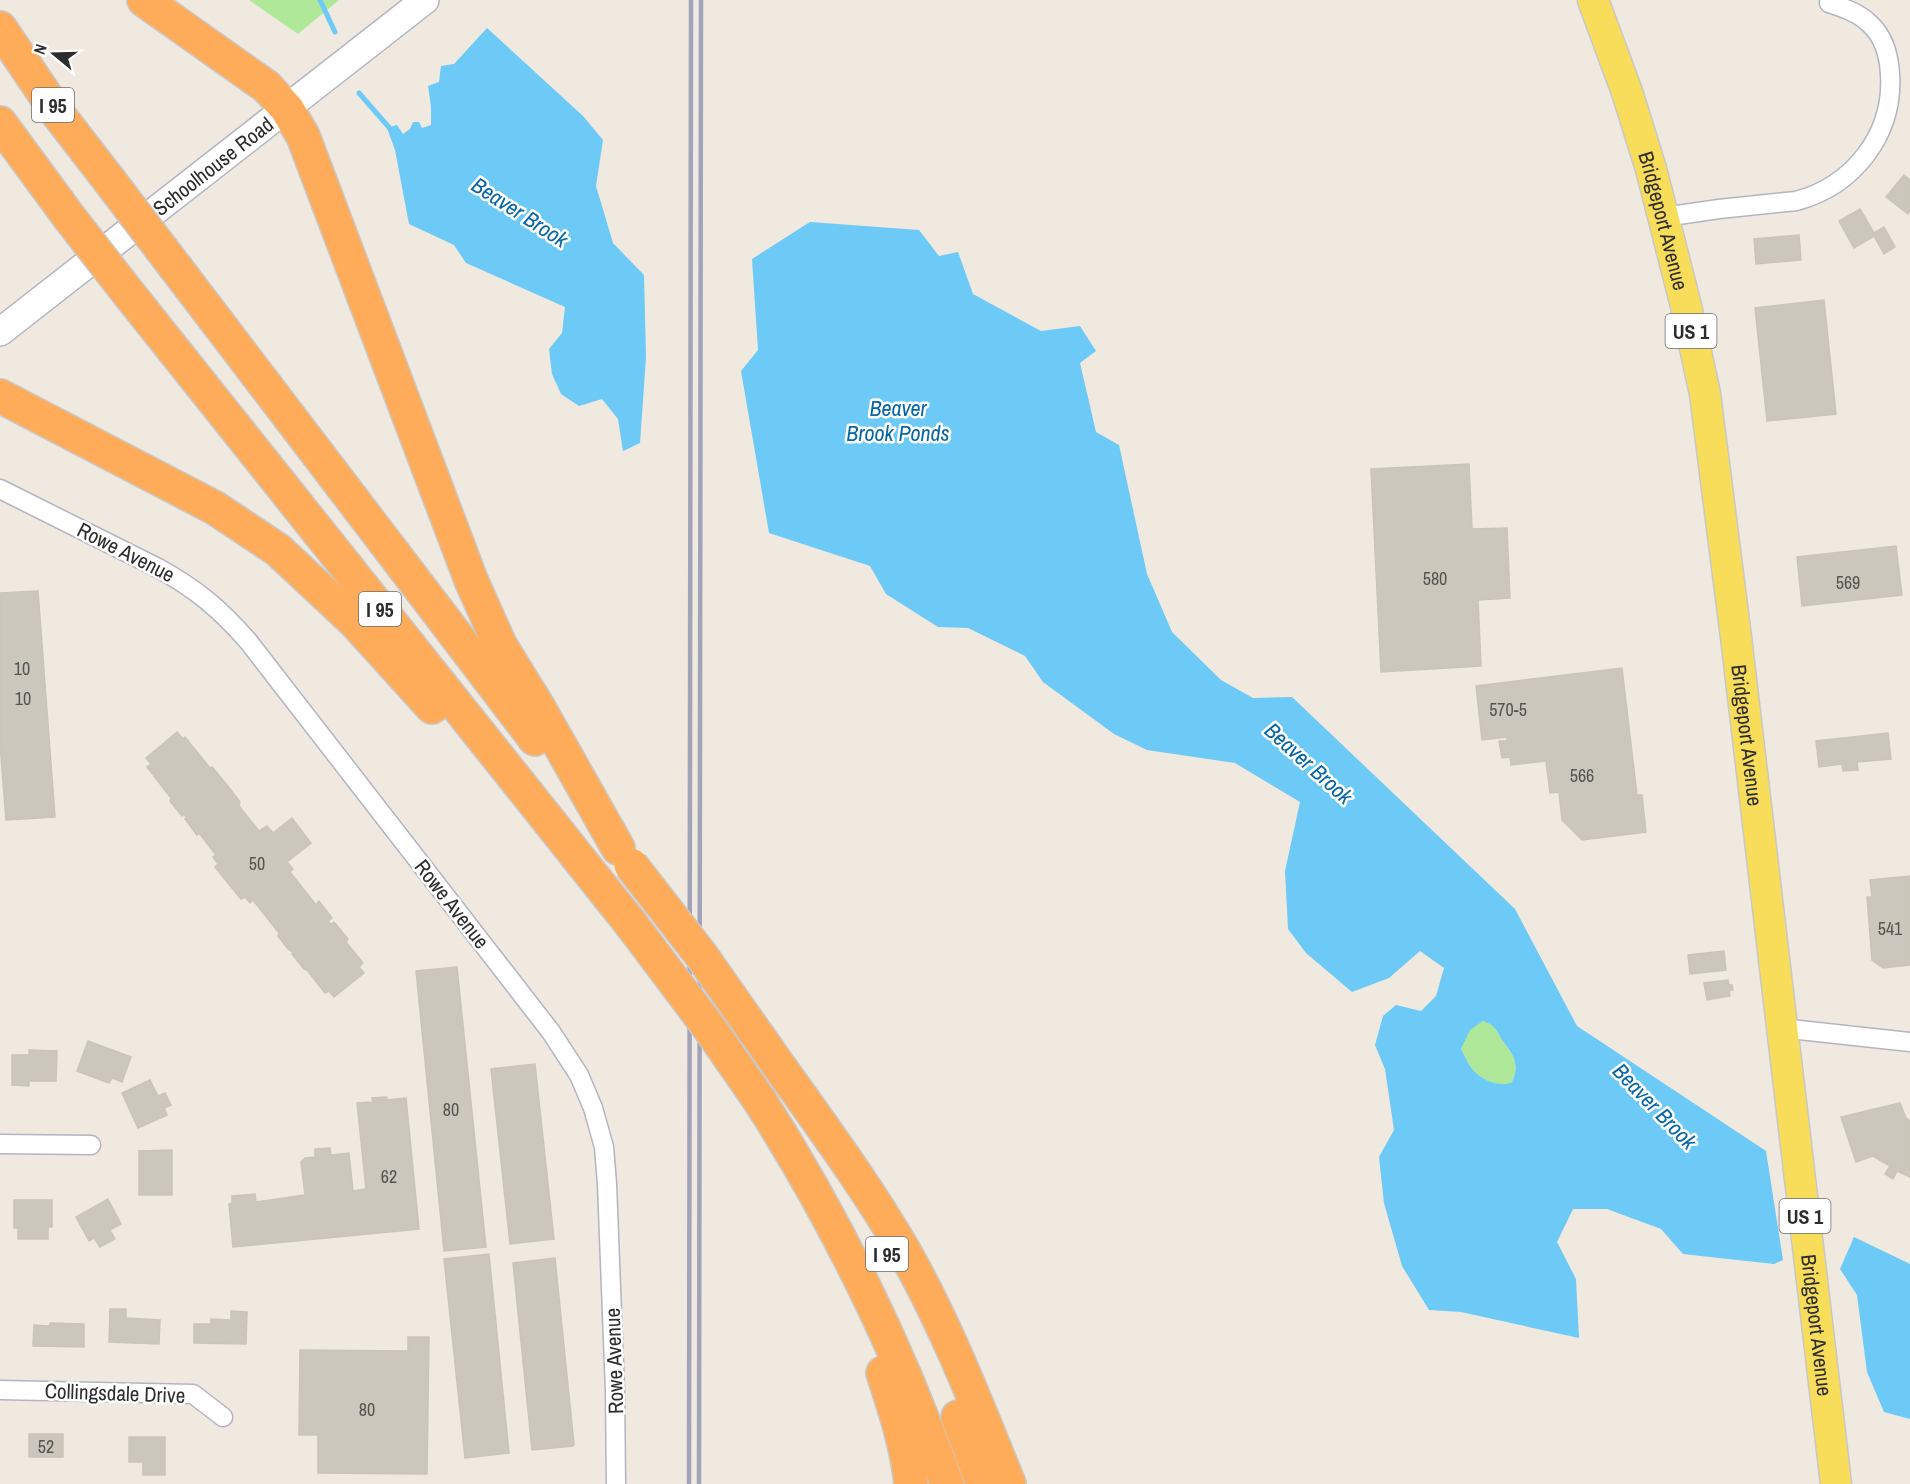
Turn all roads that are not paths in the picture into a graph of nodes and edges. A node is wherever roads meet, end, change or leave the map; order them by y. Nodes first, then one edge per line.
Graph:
1 (144, 0) edge
2 (425, 0) edge
3 (1593, 0) edge
4 (1829, 3) dead end
5 (0, 28) edge
6 (287, 109) junction
7 (0, 123) edge
8 (1664, 217) junction
9 (0, 332) edge
10 (0, 396) edge
11 (0, 489) edge
12 (625, 856) junction
13 (585, 865) junction
14 (1781, 1028) junction
15 (760, 1039) junction
16 (1910, 1042) edge
17 (760, 1101) junction
18 (0, 1144) edge
19 (91, 1145) dead end
20 (0, 1390) edge
21 (223, 1416) dead end
22 (616, 1484) edge
23 (911, 1484) edge
24 (947, 1484) edge
25 (983, 1484) edge
26 (1009, 1484) edge
27 (1836, 1484) edge

1 - 6 highway
2 - 6 main road, Schoolhouse Road
3 - 8 main road, Bridgeport Avenue / US 1
4 - 8 street
5 - 12 highway, I 95, bridge
6 - 9 main road, Schoolhouse Road
6 - 12 highway
7 - 13 highway, I 95, bridge
8 - 14 main road, Bridgeport Avenue / US 1
10 - 13 highway
11 - 22 street, Rowe Avenue
12 - 15 highway, I 95, bridge
13 - 17 highway, I 95, bridge
14 - 16 street
14 - 27 main road, Bridgeport Avenue / US 1
15 - 25 highway, I 95
15 - 26 highway
17 - 23 highway
17 - 24 highway, I 95
18 - 19 street
20 - 21 street, Collingsdale Drive

